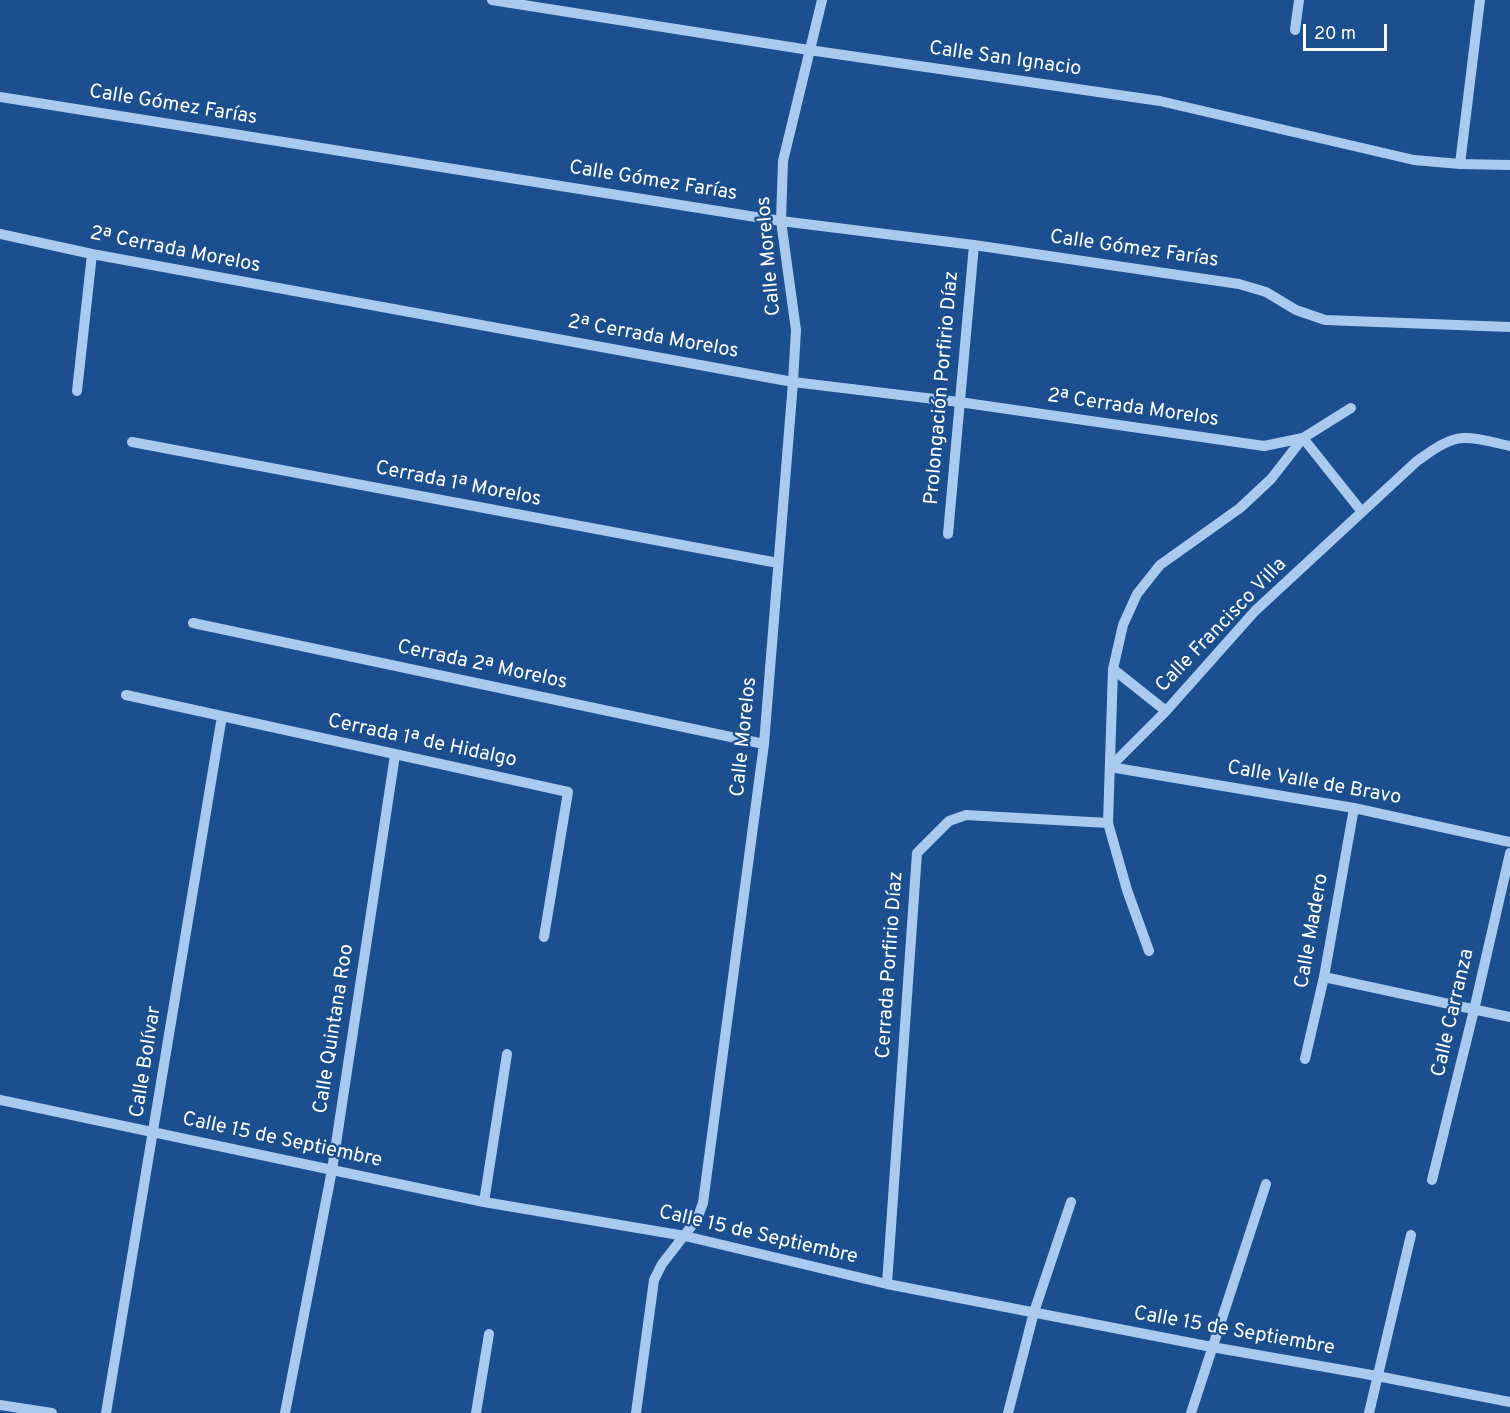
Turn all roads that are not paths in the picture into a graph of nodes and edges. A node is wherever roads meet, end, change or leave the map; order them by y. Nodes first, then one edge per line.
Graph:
1 (492, 0) edge
2 (822, 0) edge
3 (1299, 0) edge
4 (1480, 0) edge
5 (1295, 30) dead end
6 (810, 50) junction
7 (0, 96) edge
8 (1460, 164) junction
9 (1510, 165) edge
10 (781, 221) junction
11 (0, 234) edge
12 (974, 245) junction
13 (92, 254) junction
14 (1510, 327) edge
15 (793, 382) junction
16 (77, 391) dead end
17 (959, 402) junction
18 (1351, 408) dead end
19 (1303, 438) junction
20 (132, 442) dead end
21 (1510, 446) edge
22 (1362, 512) junction
23 (948, 534) dead end
24 (778, 563) junction
25 (194, 623) dead end
26 (1113, 669) junction
27 (126, 695) dead end
28 (1166, 711) junction
29 (222, 716) junction
30 (764, 744) junction
31 (395, 755) junction
32 (1110, 766) junction
33 (1354, 808) junction
34 (1108, 823) junction
35 (1510, 842) edge
36 (1510, 853) edge
37 (544, 937) dead end
38 (1149, 951) dead end
39 (1324, 977) junction
40 (1474, 1010) junction
41 (1510, 1017) edge
42 (507, 1054) dead end
43 (1305, 1059) dead end
44 (0, 1100) edge
45 (154, 1132) junction
46 (332, 1170) junction
47 (1432, 1180) dead end
48 (1266, 1184) dead end
49 (484, 1202) junction
50 (1071, 1202) dead end
51 (1411, 1235) dead end
52 (685, 1236) junction
53 (887, 1284) junction
54 (1034, 1312) junction
55 (489, 1334) dead end
56 (1212, 1347) junction
57 (1377, 1376) junction
58 (1510, 1402) edge
59 (0, 1405) edge
60 (52, 1413) edge
61 (106, 1413) edge
62 (285, 1413) edge
63 (476, 1413) edge
64 (636, 1413) edge
65 (1008, 1413) edge
66 (1191, 1413) edge
67 (1368, 1413) edge

1 - 6 street, Calle San Ignacio
2 - 6 street, Calle Morelos
3 - 5 street
4 - 8 street
6 - 8 street, Calle San Ignacio
6 - 10 street, Calle Morelos
7 - 10 street, Calle Gómez Farías
8 - 9 street, Calle San Ignacio
10 - 12 street, Calle Gómez Farías
10 - 15 street, Calle Morelos
11 - 13 street, 2ª Cerrada Morelos
12 - 14 street, Calle Gómez Farías
12 - 17 street, Prolongación Porfirio Díaz
13 - 15 street, 2ª Cerrada Morelos
13 - 16 street
15 - 17 street, 2ª Cerrada Morelos
15 - 24 street, Calle Morelos
17 - 19 street, 2ª Cerrada Morelos
17 - 23 street, Prolongación Porfirio Díaz
18 - 19 street
19 - 22 street
19 - 26 street
20 - 24 street, Cerrada 1ª Morelos
21 - 22 street, Calle Francisco Villa
22 - 28 street, Calle Francisco Villa
24 - 30 street, Calle Morelos
25 - 30 street, Cerrada 2ª Morelos
26 - 28 street
26 - 32 street
27 - 29 street, Cerrada 1ª de Hidalgo
28 - 32 street, Calle Francisco Villa
29 - 31 street, Cerrada 1ª de Hidalgo
29 - 45 street, Calle Bolívar
30 - 52 street, Calle Morelos
31 - 37 street, Cerrada 1ª de Hidalgo
31 - 46 street, Calle Quintana Roo
32 - 33 street, Calle Valle de Bravo
32 - 34 street
33 - 35 street, Calle Valle de Bravo
33 - 39 street, Calle Madero
34 - 38 street
34 - 53 street, Cerrada Porfirio Díaz
36 - 40 street, Calle Carranza
39 - 40 street
39 - 43 street, Calle Madero
40 - 41 street
40 - 47 street, Calle Carranza
42 - 49 street
44 - 45 street, Calle 15 de Septiembre
45 - 46 street, Calle 15 de Septiembre
45 - 61 street, Calle Bolívar
46 - 49 street, Calle 15 de Septiembre
46 - 62 street, Calle Quintana Roo
48 - 56 street
49 - 52 street, Calle 15 de Septiembre
50 - 54 street
51 - 57 street
52 - 53 street, Calle 15 de Septiembre
52 - 64 street, Calle Morelos
53 - 54 street, Calle 15 de Septiembre
54 - 56 street, Calle 15 de Septiembre
54 - 65 street
55 - 63 street
56 - 57 street, Calle 15 de Septiembre
56 - 66 street
57 - 58 street, Calle 15 de Septiembre
57 - 67 street
59 - 60 street

